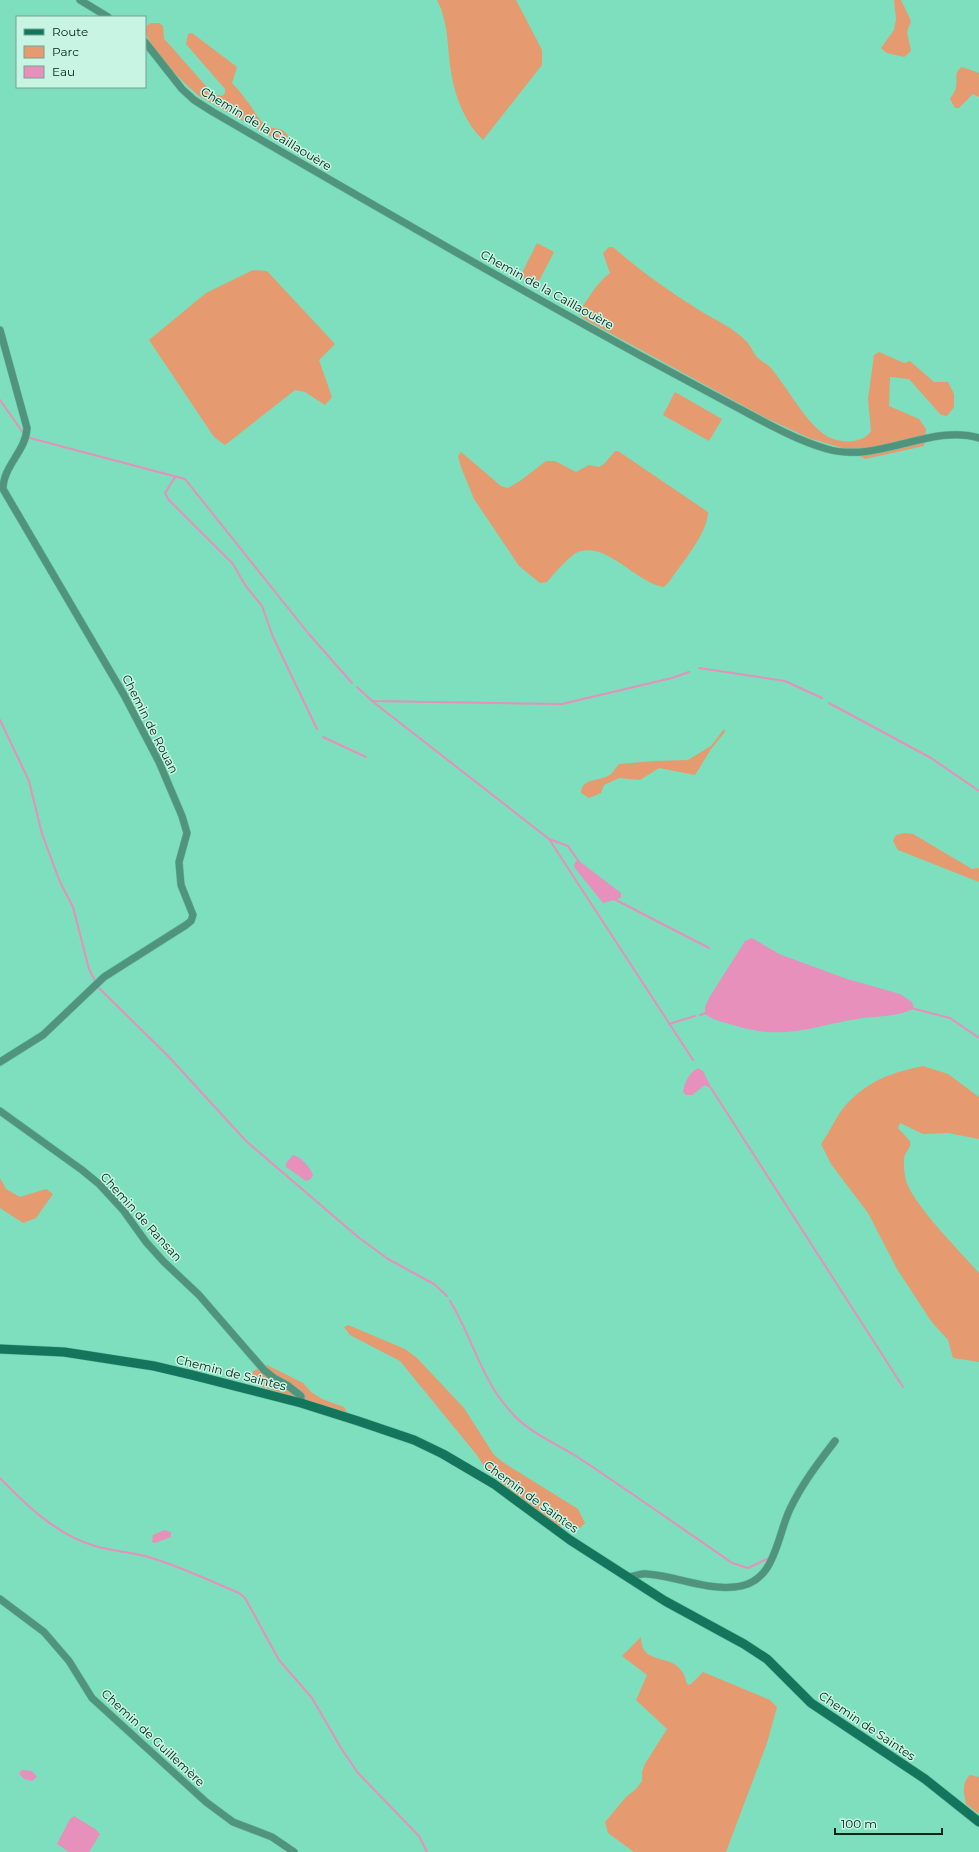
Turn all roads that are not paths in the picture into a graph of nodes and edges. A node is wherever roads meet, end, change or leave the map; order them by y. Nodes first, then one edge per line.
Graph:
1 (80, 0) edge
2 (106, 16) edge
3 (146, 43) edge
4 (0, 330) edge
5 (979, 438) edge
6 (0, 1062) edge
7 (0, 1111) edge
8 (0, 1350) edge
9 (301, 1403) junction
10 (835, 1441) dead end
11 (629, 1577) junction
12 (0, 1599) edge
13 (979, 1822) edge
14 (294, 1852) edge

1 - 2 street
3 - 5 street, Chemin de la Caillaouère
4 - 6 street, Chemin de Rouan
7 - 9 street, Chemin de Ransan
8 - 9 street, Chemin de Saintes
9 - 11 street, Chemin de Saintes
10 - 11 street
11 - 13 street, Chemin de Saintes
12 - 14 street, Chemin de Guillemère

